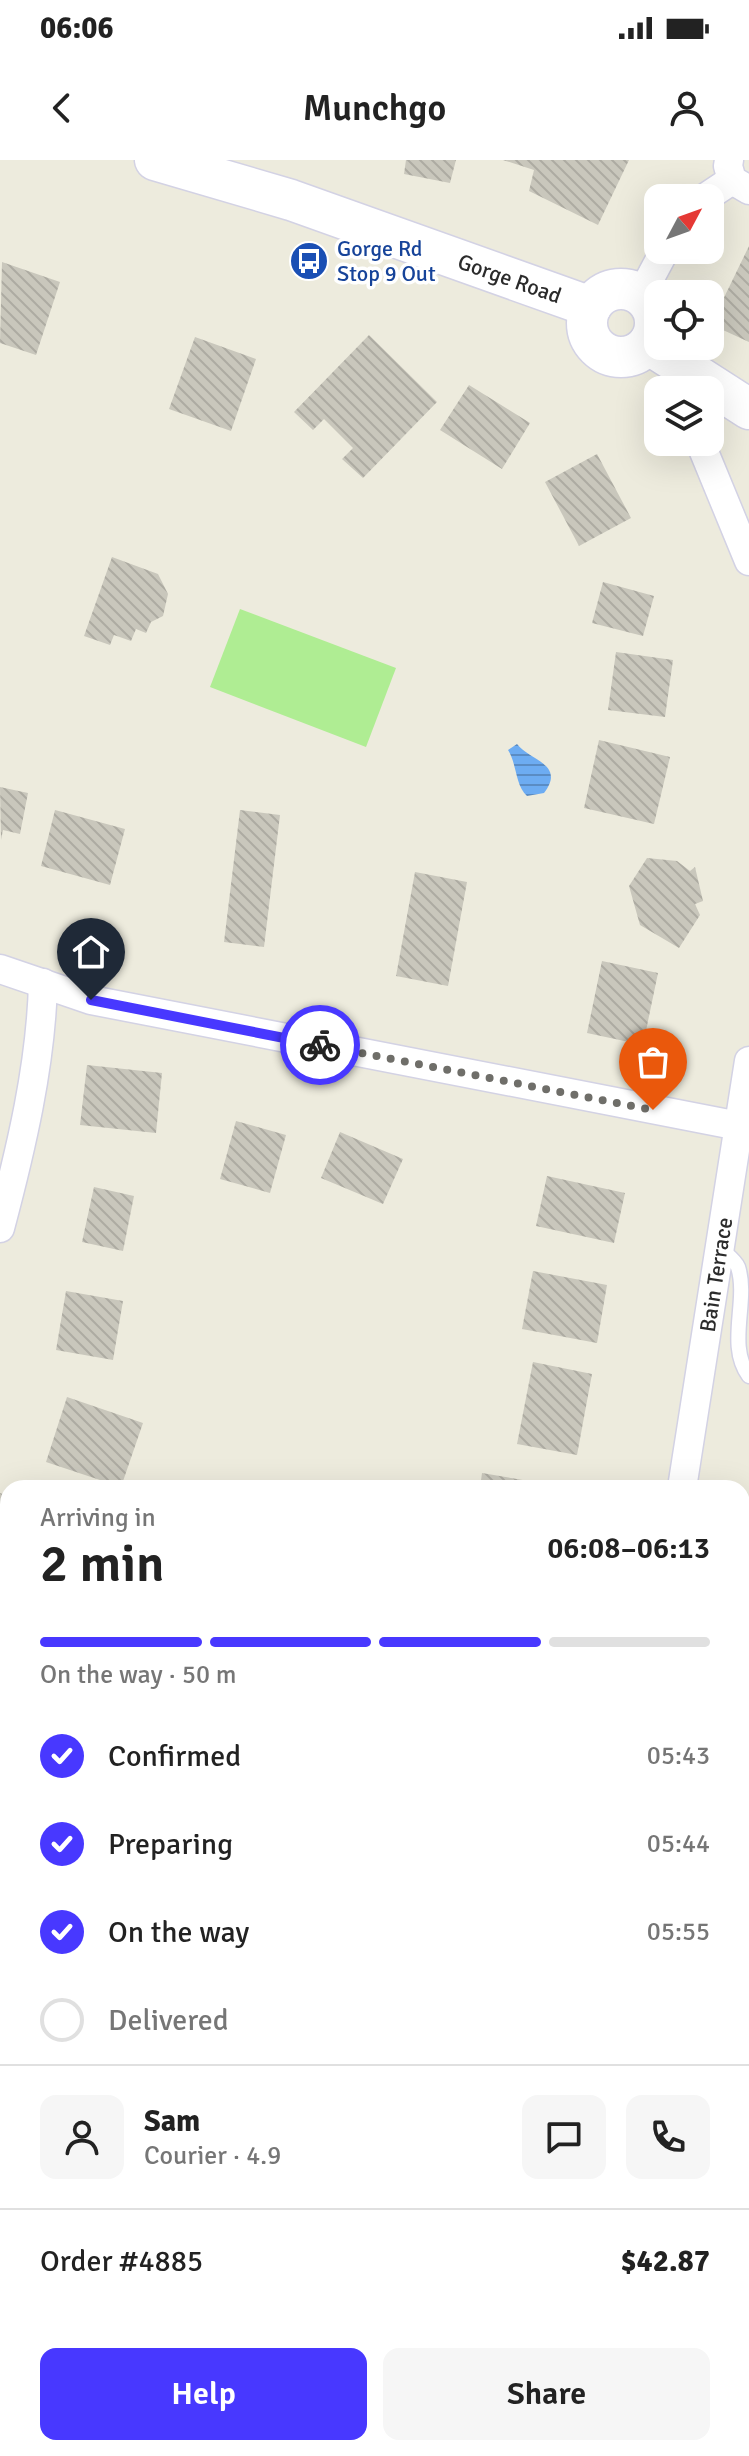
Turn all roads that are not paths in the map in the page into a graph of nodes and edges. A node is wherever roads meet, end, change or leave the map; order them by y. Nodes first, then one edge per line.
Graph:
1 (155, 160) edge
2 (658, 264) edge
3 (641, 295) junction
4 (644, 298) edge
5 (591, 307) junction
6 (644, 347) edge
7 (666, 360) edge
8 (685, 376) edge
9 (724, 397) edge
10 (749, 409) edge
11 (706, 456) edge
12 (749, 561) edge
13 (0, 969) edge
14 (43, 983) junction
15 (749, 1061) edge
16 (739, 1126) junction
17 (0, 1228) edge
18 (720, 1248) junction
19 (749, 1376) edge
20 (683, 1480) edge

1 - 5 street, Gorge Road
2 - 3 street
3 - 4 street
3 - 5 street
5 - 6 street
7 - 8 street
9 - 10 street
11 - 12 street
13 - 14 street
14 - 16 street
14 - 17 street
15 - 16 street, Bain Terrace
16 - 18 street, Bain Terrace
18 - 19 lane
18 - 20 street, Bain Terrace

